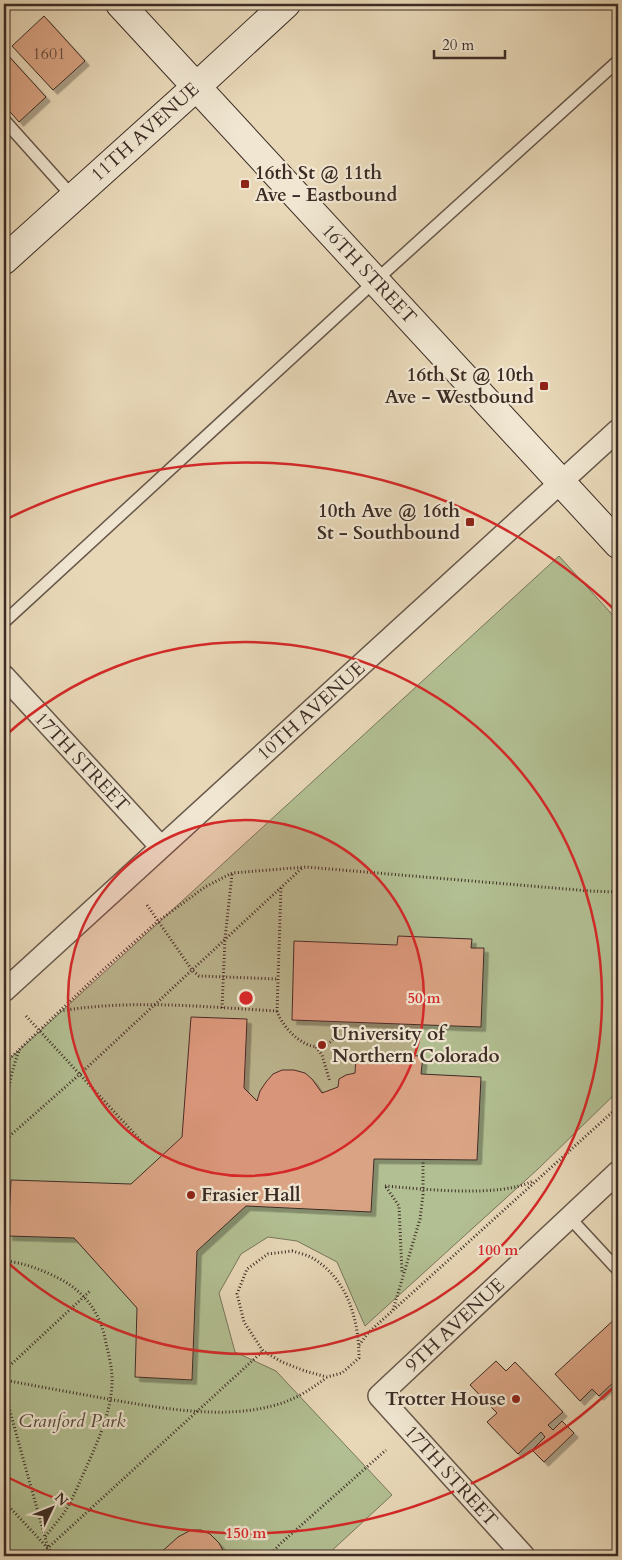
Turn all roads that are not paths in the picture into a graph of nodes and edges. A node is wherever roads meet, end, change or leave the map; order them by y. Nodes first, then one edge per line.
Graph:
1 (120, 4) edge
2 (285, 4) edge
3 (618, 61) edge
4 (196, 87) junction
5 (4, 120) edge
6 (73, 197) junction
7 (4, 260) edge
8 (375, 281) junction
9 (618, 430) edge
10 (561, 483) junction
11 (618, 544) edge
12 (4, 622) edge
13 (4, 676) edge
14 (160, 848) junction
15 (4, 991) edge
16 (618, 1172) edge
17 (569, 1217) junction
18 (618, 1270) edge
19 (379, 1396) joint
20 (524, 1556) edge

1 - 4 main road, 16TH STREET
2 - 4 main road, 11TH AVENUE
3 - 8 lane
4 - 6 main road, 11TH AVENUE
4 - 8 main road, 16TH STREET
5 - 6 lane
6 - 7 main road, 11TH AVENUE
8 - 10 main road, 16TH STREET
8 - 12 lane
9 - 10 street, 10TH AVENUE
10 - 11 main road, 16TH STREET
10 - 14 street, 10TH AVENUE
13 - 14 street, 17TH STREET
14 - 15 street, 10TH AVENUE
16 - 17 street, 9TH AVENUE
17 - 18 lane
17 - 19 street, 9TH AVENUE
19 - 20 street, 17TH STREET

